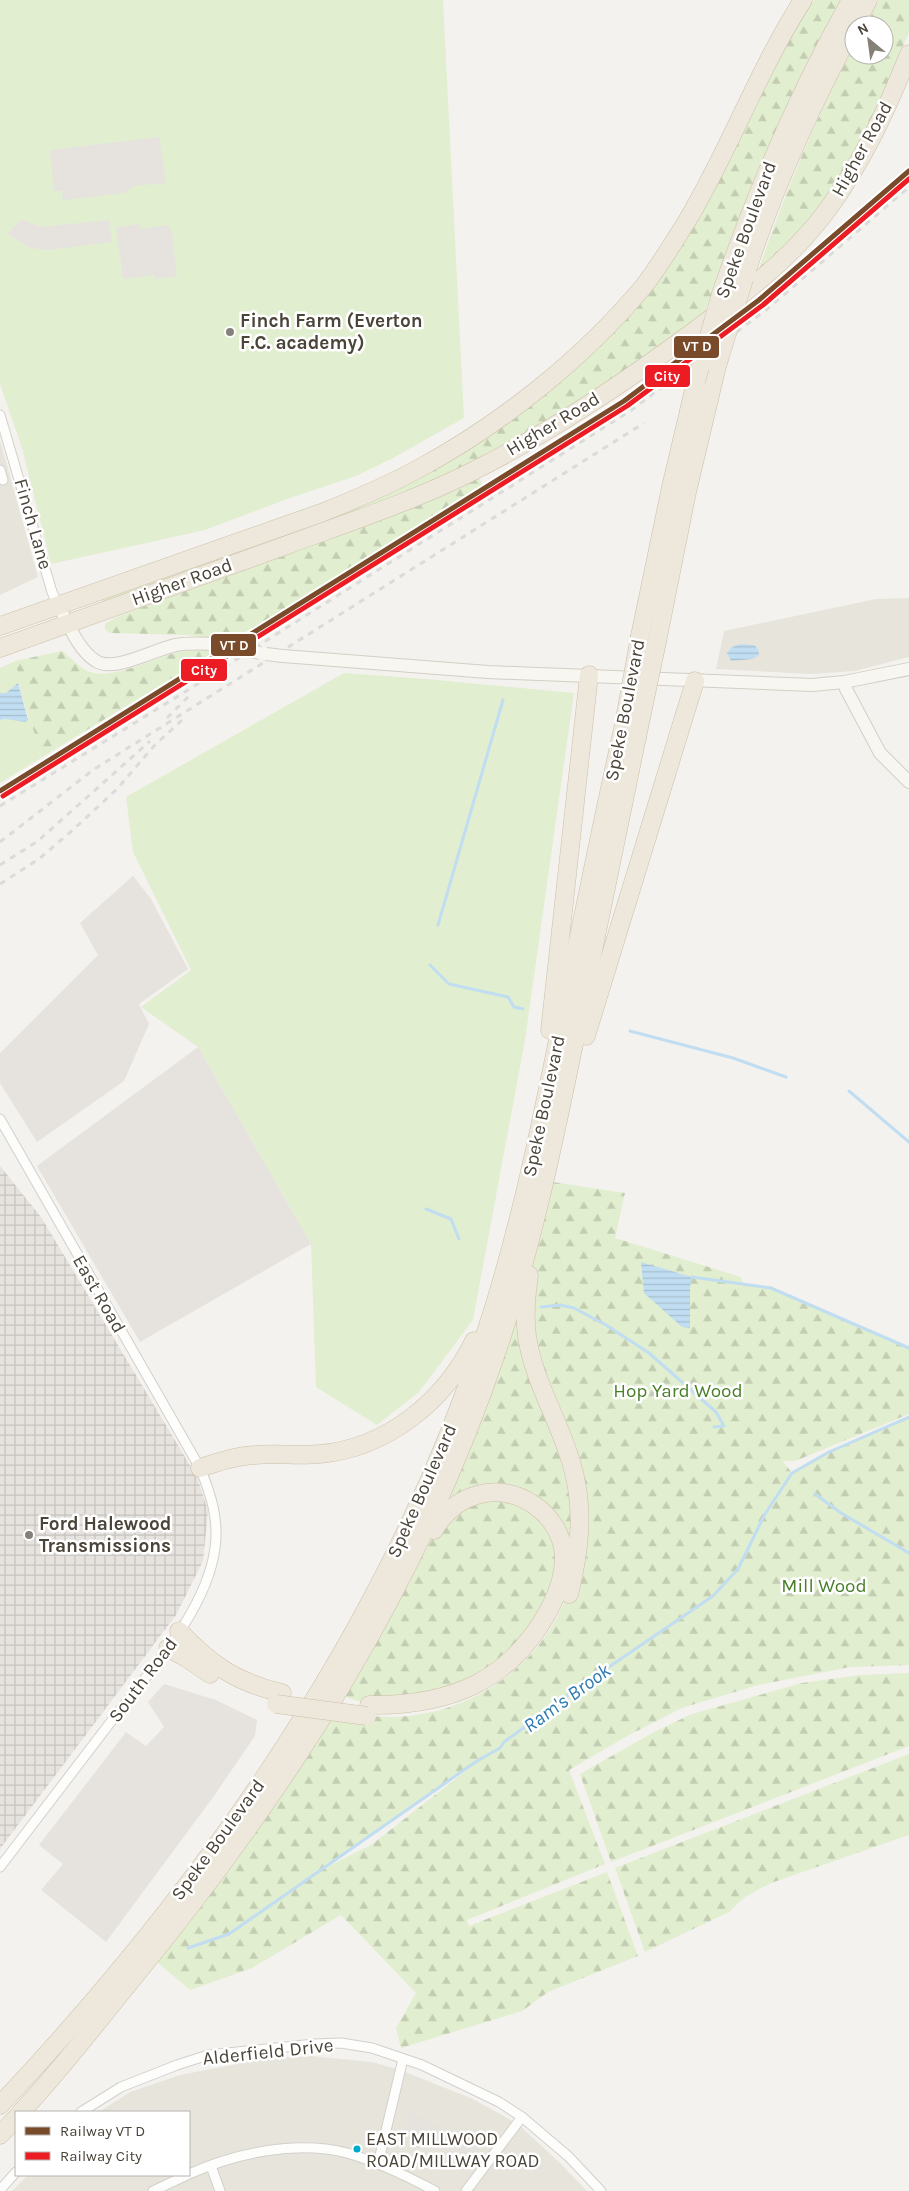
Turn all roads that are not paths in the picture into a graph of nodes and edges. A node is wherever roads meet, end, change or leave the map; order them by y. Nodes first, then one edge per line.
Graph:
1 (803, 0) edge
2 (852, 0) edge
3 (868, 0) edge
4 (860, 15) edge
5 (844, 46) edge
6 (909, 54) edge
7 (0, 415) edge
8 (0, 470) edge
9 (3, 480) dead end
10 (58, 605) junction
11 (68, 623) junction
12 (0, 626) edge
13 (0, 648) edge
14 (909, 669) edge
15 (589, 675) junction
16 (695, 680) junction
17 (844, 682) junction
18 (909, 782) edge
19 (542, 1117) junction
20 (0, 1119) edge
21 (555, 1136) junction
22 (528, 1183) junction
23 (534, 1228) junction
24 (200, 1468) junction
25 (179, 1631) junction
26 (168, 1648) junction
27 (338, 1694) junction
28 (279, 1698) junction
29 (368, 1710) junction
30 (0, 1867) edge
31 (403, 2059) junction
32 (0, 2105) edge
33 (22, 2111) edge
34 (83, 2111) edge
35 (522, 2117) junction
36 (15, 2119) edge
37 (0, 2135) edge
38 (378, 2164) junction
39 (211, 2166) junction
40 (15, 2173) edge
41 (190, 2173) edge
42 (184, 2176) edge
43 (0, 2190) edge
44 (153, 2191) edge
45 (220, 2191) edge
46 (435, 2191) edge
47 (466, 2191) edge
48 (601, 2191) edge

1 - 10 highway, Higher Road
2 - 19 highway, Speke Boulevard, bridge
3 - 4 highway, Speke Boulevard
5 - 21 highway, Speke Boulevard, bridge
6 - 11 highway, Higher Road
7 - 10 street, Finch Lane
8 - 9 street
10 - 11 street
10 - 12 highway, Higher Road
11 - 13 highway, Higher Road
11 - 15 street, bridge
14 - 17 street
15 - 16 street
15 - 19 highway
16 - 17 street
16 - 21 highway
17 - 18 street
19 - 22 highway, Speke Boulevard
20 - 24 street, East Road
21 - 23 highway, Speke Boulevard
22 - 24 highway
22 - 32 highway, Speke Boulevard
23 - 27 highway, Speke Boulevard
23 - 29 highway
24 - 25 street, South Road
25 - 26 street, South Road
25 - 28 highway
26 - 28 highway
26 - 30 street, South Road
27 - 29 highway
27 - 33 highway, Speke Boulevard
28 - 29 highway
31 - 34 street, Alderfield Drive
31 - 35 street, Alderfield Drive
31 - 38 street
35 - 47 street
35 - 48 street, Alderfield Drive
36 - 37 highway
38 - 39 street
38 - 46 street
39 - 41 street
39 - 45 street
40 - 43 street
42 - 44 street

